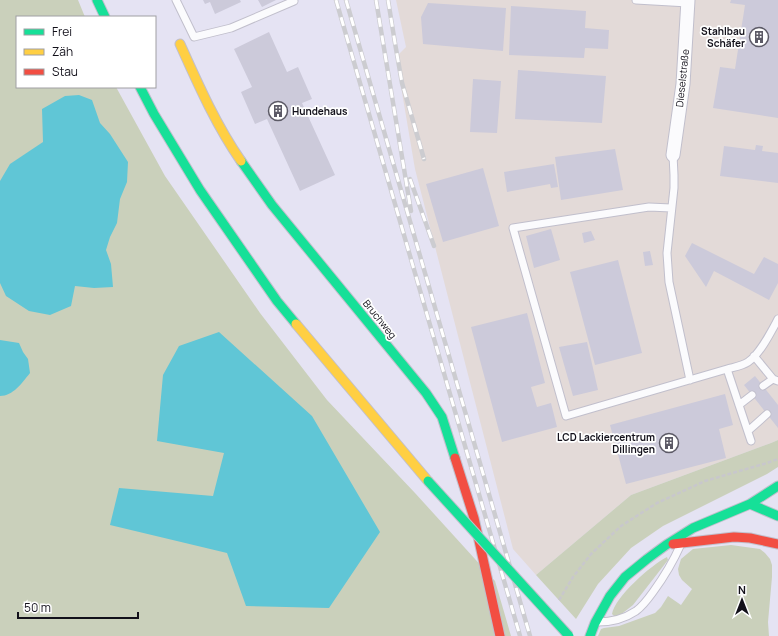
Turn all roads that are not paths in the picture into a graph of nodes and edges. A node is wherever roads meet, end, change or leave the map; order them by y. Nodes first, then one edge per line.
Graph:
1 (97, 0) edge
2 (176, 0) edge
3 (636, 0) edge
4 (294, 1) edge
5 (688, 2) edge
6 (105, 16) edge
7 (194, 37) junction
8 (180, 44) joint
9 (141, 88) edge
10 (673, 155) joint
11 (671, 208) junction
12 (778, 319) edge
13 (754, 356) junction
14 (727, 370) junction
15 (690, 380) junction
16 (776, 380) edge
17 (763, 386) dead end
18 (752, 395) dead end
19 (739, 405) junction
20 (767, 414) dead end
21 (748, 431) junction
22 (751, 441) dead end
23 (778, 486) edge
24 (750, 504) junction
25 (778, 516) edge
26 (682, 543) junction
27 (778, 544) edge
28 (666, 545) junction
29 (596, 622) junction
30 (500, 636) edge
31 (569, 636) edge
32 (590, 636) edge

1 - 6 main road
2 - 7 lane
3 - 5 lane
4 - 7 lane
5 - 10 street, Dieselstraße
7 - 8 lane
8 - 30 main road, Bruchweg
9 - 31 main road, bridge
10 - 11 lane
11 - 15 lane
11 - 15 lane
12 - 13 lane
13 - 14 lane
13 - 16 lane
14 - 15 lane
14 - 19 lane
16 - 17 lane
18 - 19 lane
19 - 21 lane
20 - 21 lane
21 - 22 lane
23 - 24 main road
24 - 25 main road
24 - 28 main road
26 - 27 main road
26 - 28 main road
26 - 29 lane
28 - 29 main road
29 - 32 main road

